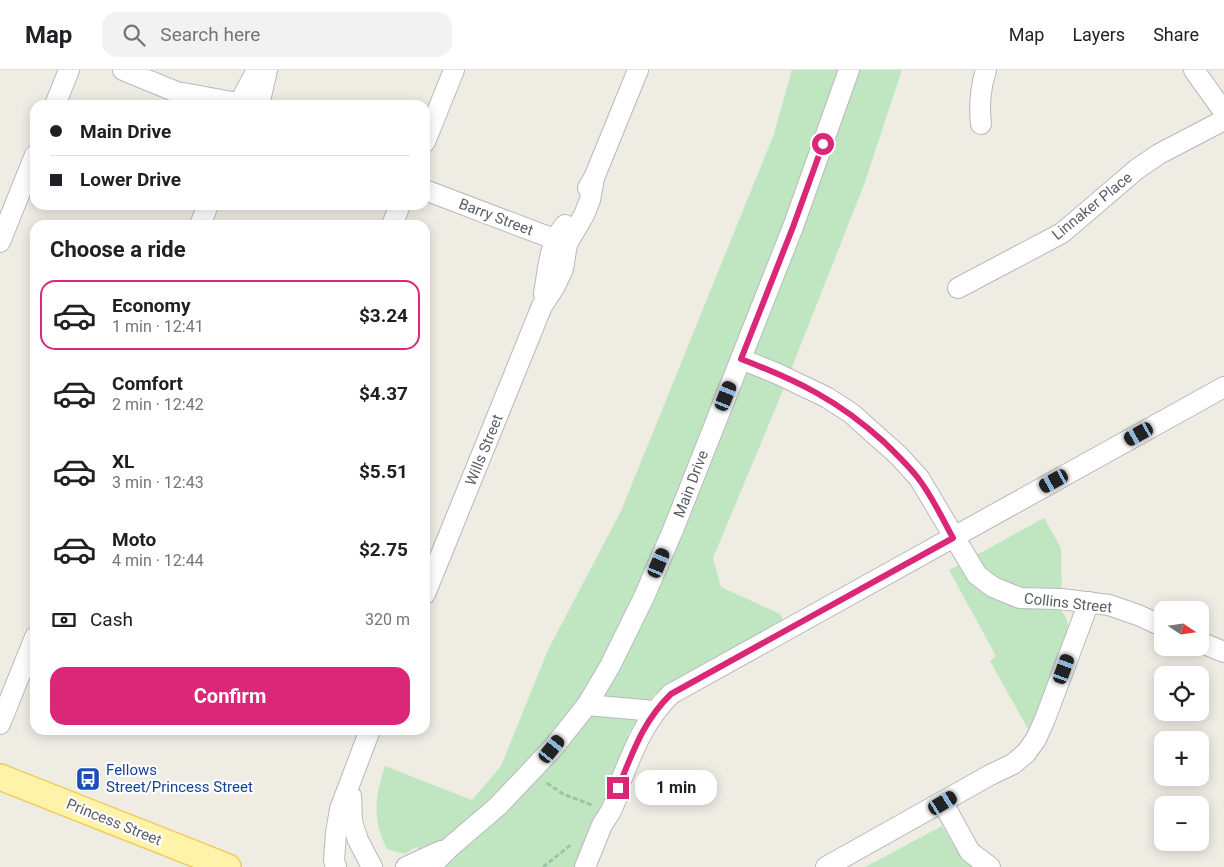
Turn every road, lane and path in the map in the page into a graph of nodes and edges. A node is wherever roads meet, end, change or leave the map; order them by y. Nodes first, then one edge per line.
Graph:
1 (69, 70) edge
2 (122, 70) edge
3 (257, 70) edge
4 (267, 70) edge
5 (454, 70) edge
6 (638, 70) edge
7 (849, 70) edge
8 (986, 70) edge
9 (1194, 70) edge
10 (179, 93) junction
11 (57, 100) edge
12 (190, 100) edge
13 (224, 100) edge
14 (245, 100) edge
15 (246, 100) edge
16 (1224, 112) edge
17 (1224, 120) edge
18 (981, 124) dead end
19 (430, 130) edge
20 (30, 167) edge
21 (430, 192) edge
22 (561, 241) junction
23 (0, 242) edge
24 (958, 288) dead end
25 (741, 359) junction
26 (1224, 387) edge
27 (953, 538) junction
28 (430, 582) edge
29 (1089, 602) junction
30 (1154, 623) edge
31 (1209, 646) edge
32 (30, 649) edge
33 (1224, 652) edge
34 (588, 705) junction
35 (654, 711) junction
36 (0, 724) edge
37 (368, 735) edge
38 (532, 771) junction
39 (0, 777) edge
40 (350, 786) junction
41 (943, 803) junction
42 (595, 805) dead end
43 (572, 844) dead end
44 (449, 848) junction
45 (228, 867) edge
46 (336, 867) edge
47 (372, 867) edge
48 (406, 867) edge
49 (430, 867) edge
50 (542, 867) edge
51 (585, 867) edge
52 (826, 867) edge
53 (990, 867) edge

1 - 11 street
2 - 10 street
3 - 14 street
4 - 15 street
5 - 19 street
6 - 22 street, Wills Street
7 - 25 street, Main Drive
8 - 18 street
9 - 16 street
10 - 12 street
10 - 13 street
17 - 24 street, Linnaker Place
20 - 23 street
21 - 22 street, Barry Street
22 - 28 street, Wills Street
25 - 27 street, Collins Street
25 - 34 street, Main Drive
26 - 27 street
27 - 29 street, Collins Street
27 - 35 street
29 - 30 street, Collins Street
29 - 41 street
31 - 33 street
32 - 36 street
34 - 35 street
34 - 38 street, Main Drive
35 - 51 street
37 - 40 street
38 - 42 path
38 - 44 street, Main Drive
39 - 45 main road, Princess Street
40 - 46 street
40 - 47 street
41 - 52 street
41 - 53 street
43 - 50 path
44 - 48 street, Main Drive
44 - 49 street, Main Drive

